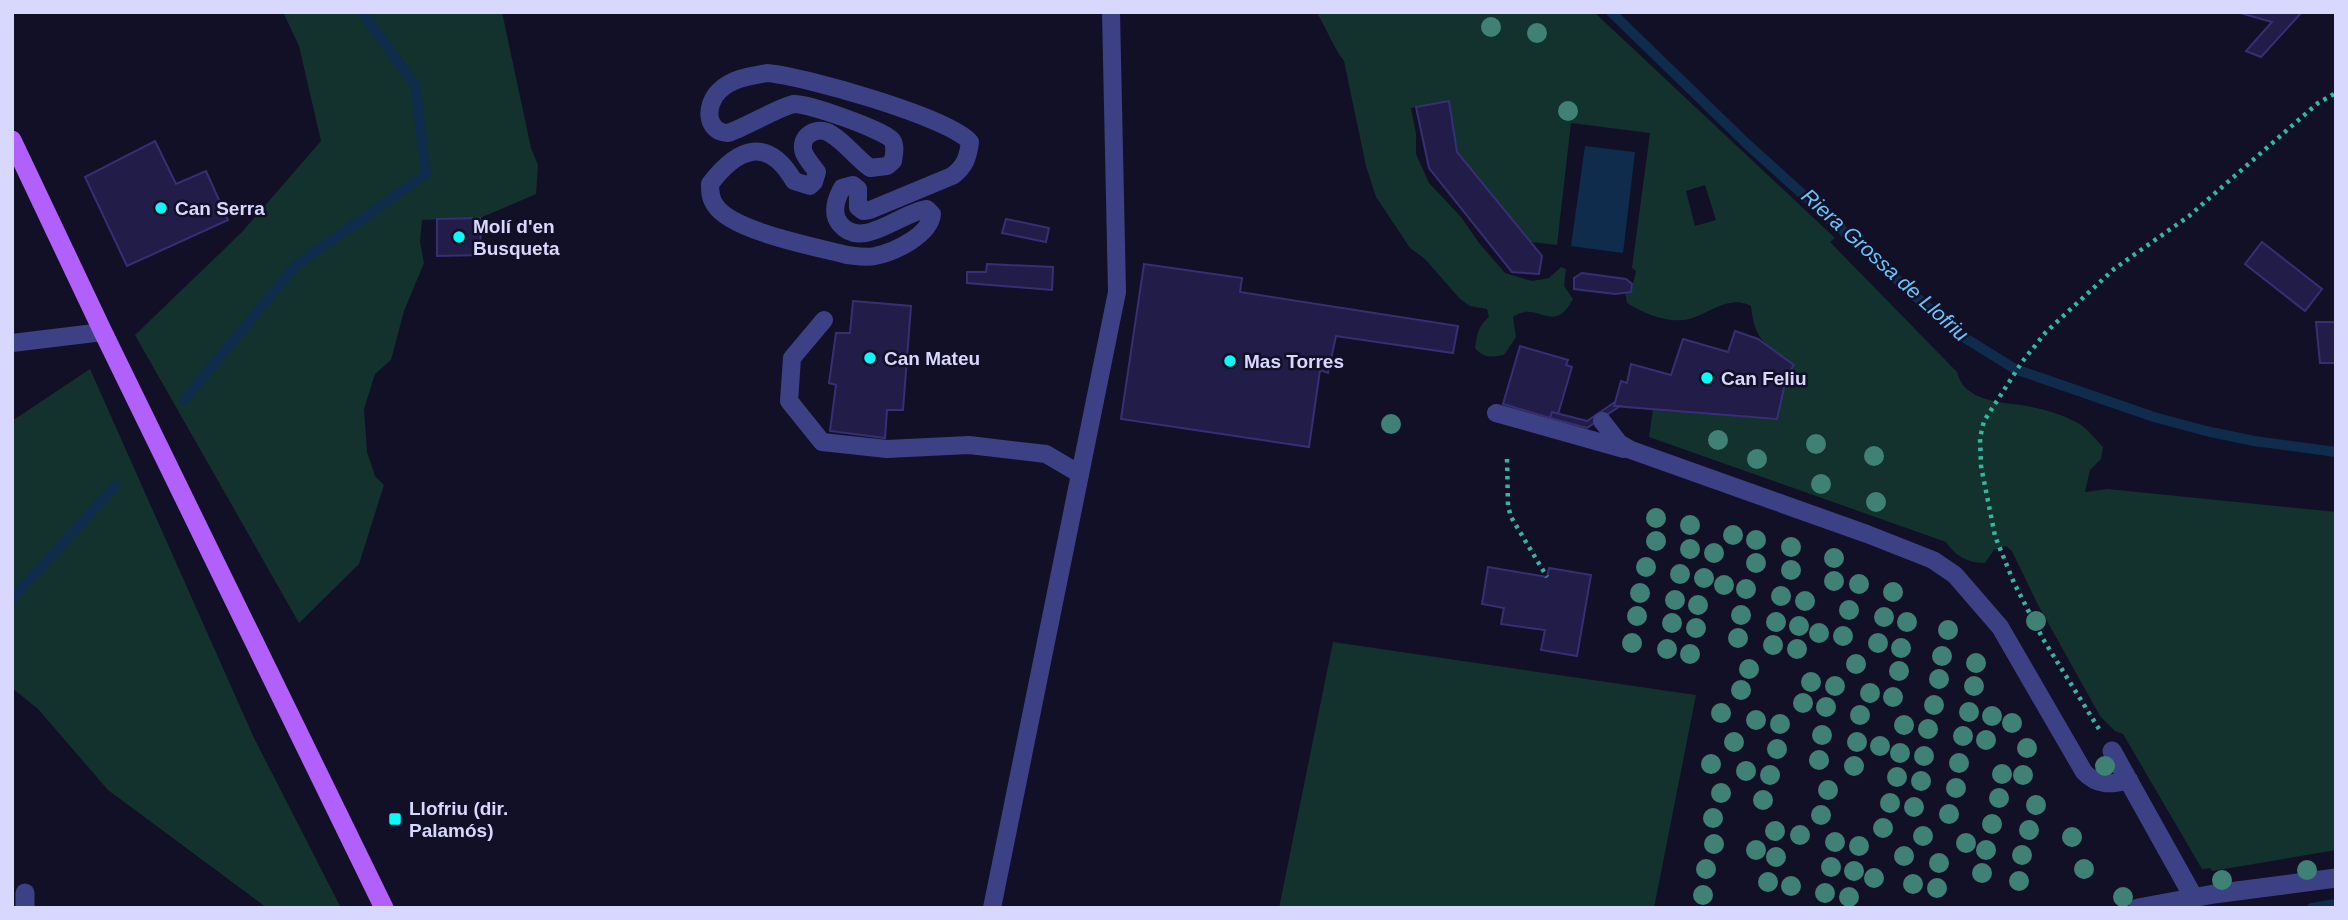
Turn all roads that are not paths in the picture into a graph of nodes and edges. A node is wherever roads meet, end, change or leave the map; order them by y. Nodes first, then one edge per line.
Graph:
1 (1111, 12) edge
2 (12, 140) edge
3 (903, 245) joint
4 (824, 320) dead end
5 (103, 332) junction
6 (12, 343) edge
7 (1496, 413) dead end
8 (1602, 421) dead end
9 (1631, 450) junction
10 (1080, 474) junction
11 (2112, 751) road end
12 (2129, 780) junction
13 (2336, 878) edge
14 (2194, 898) junction
15 (384, 908) edge
16 (992, 908) edge
17 (2138, 908) edge

1 - 10 lane
2 - 5 main road
3 - 3 lane
4 - 10 lane
5 - 6 lane
5 - 15 main road
7 - 9 lane
8 - 9 lane
9 - 12 lane
10 - 16 lane
11 - 12 street
12 - 14 street
13 - 14 street
14 - 17 street

